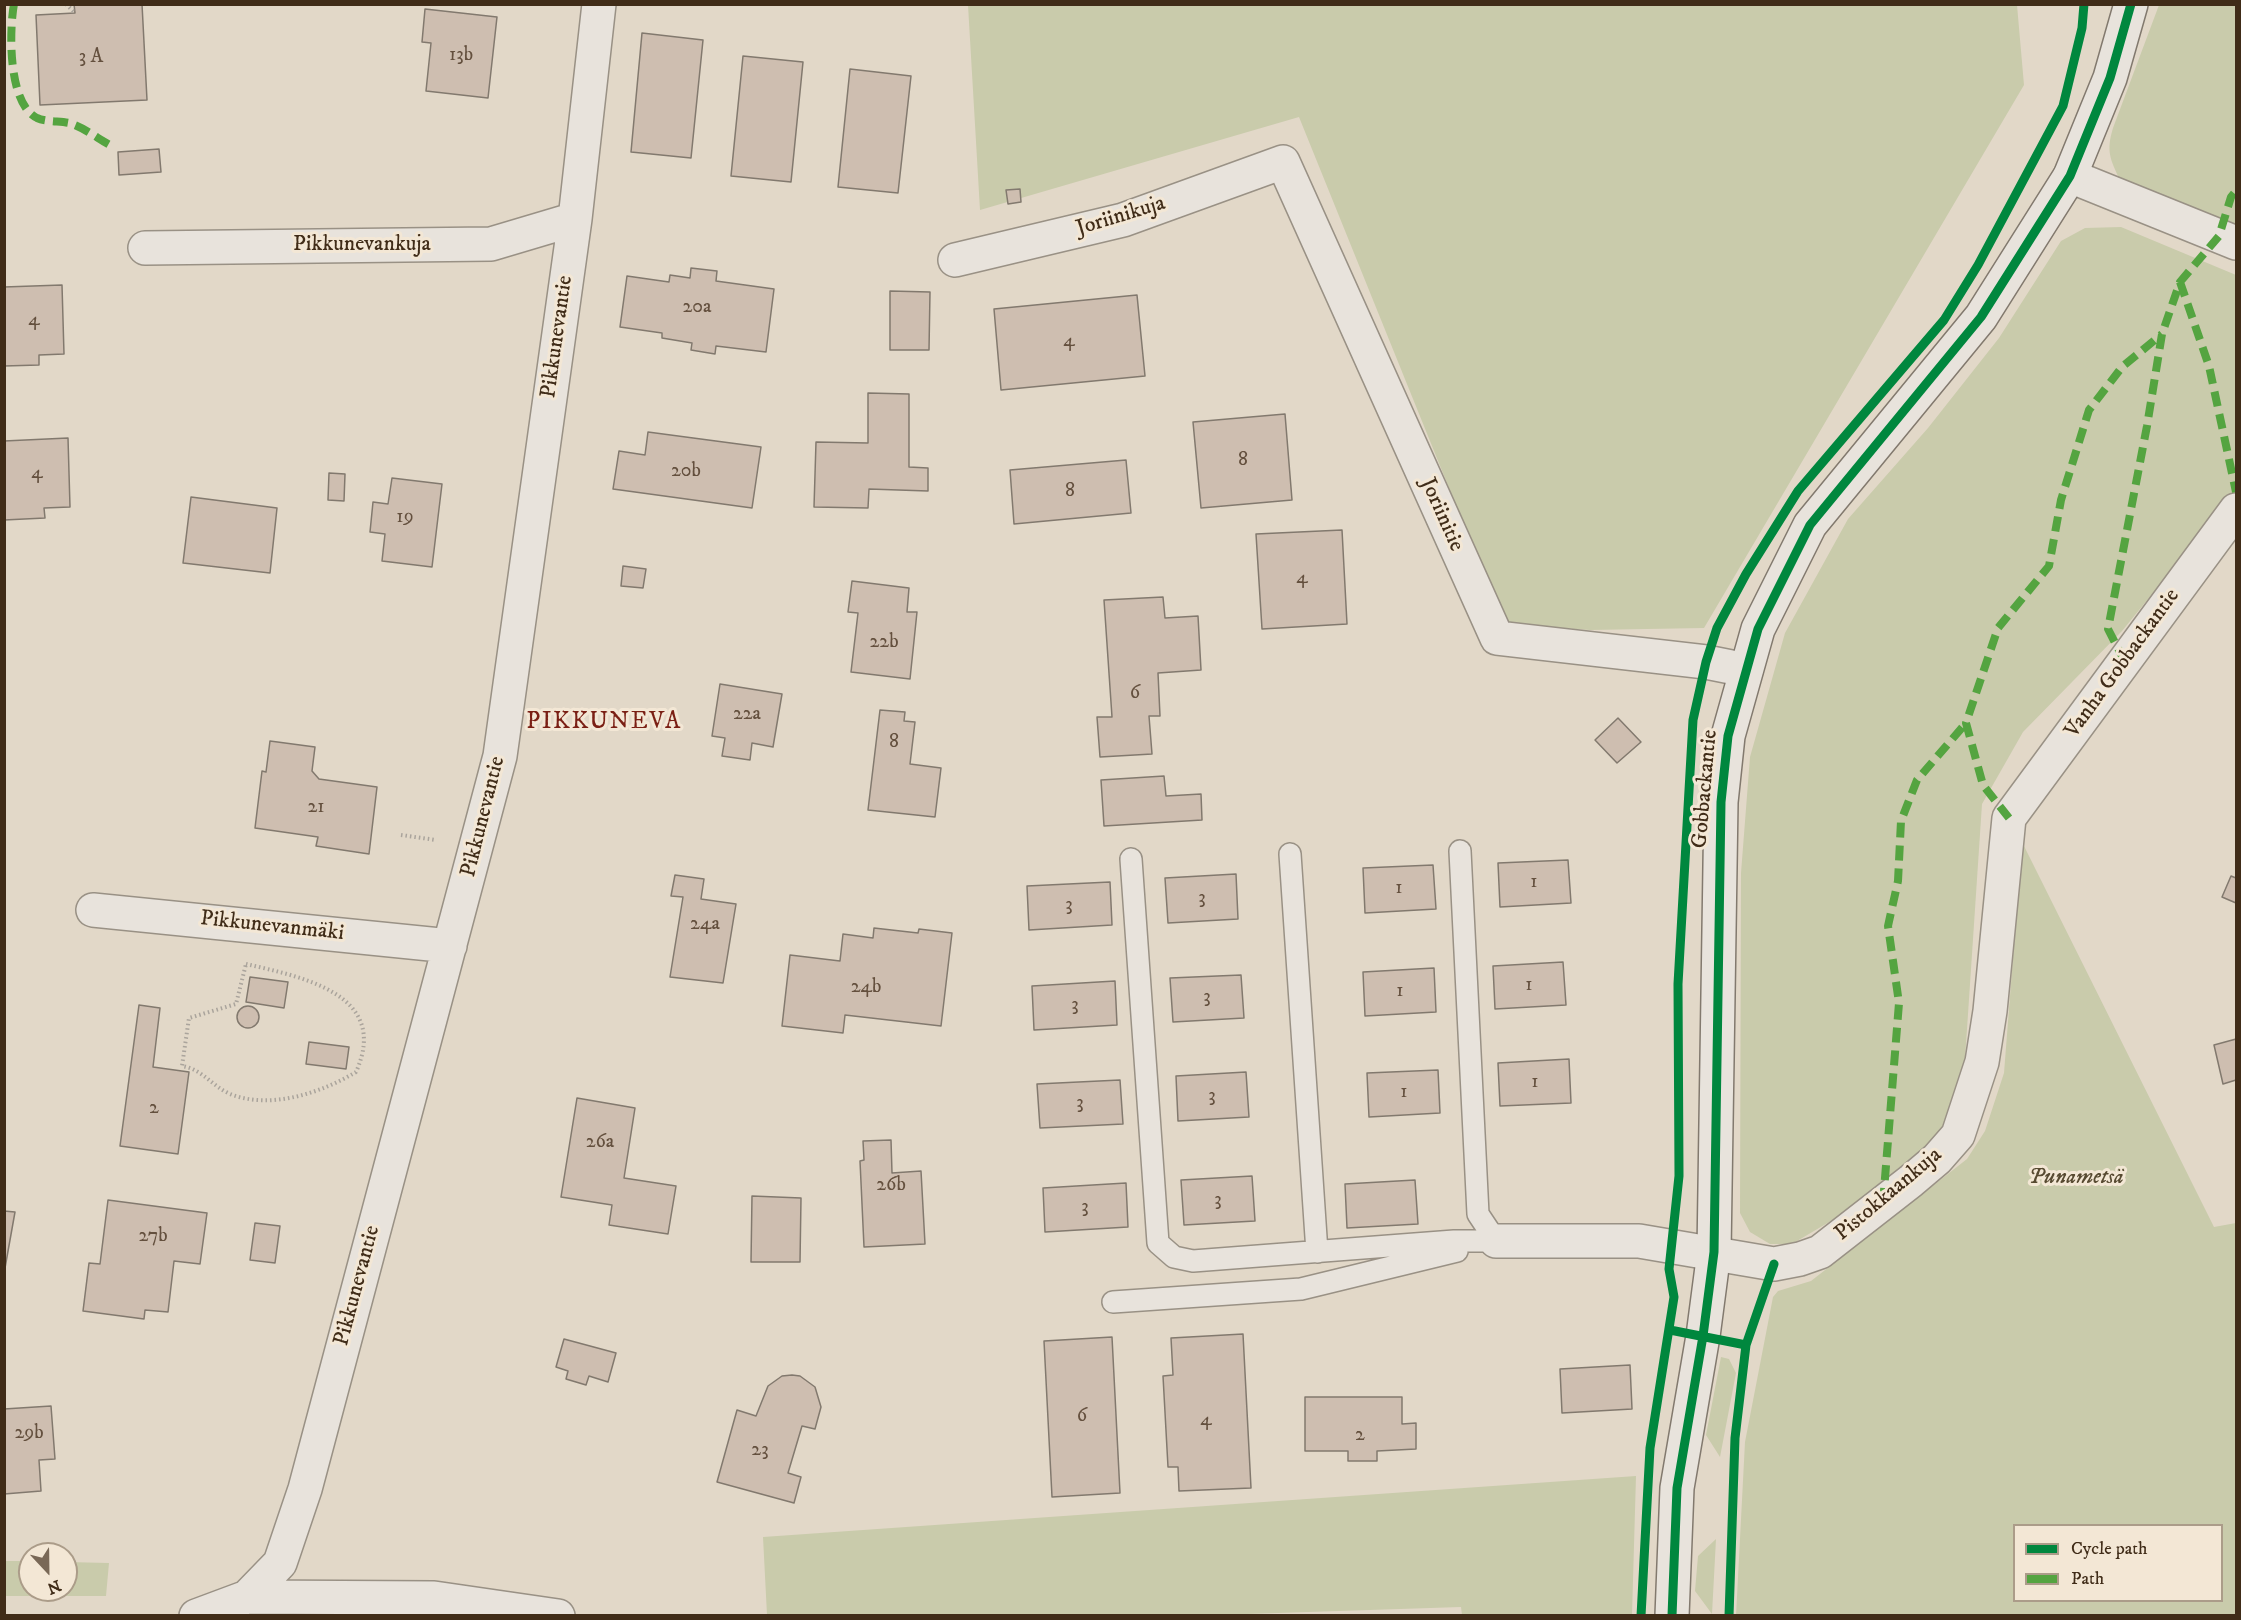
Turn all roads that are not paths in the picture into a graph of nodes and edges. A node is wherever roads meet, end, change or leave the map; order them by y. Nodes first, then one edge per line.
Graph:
1 (599, 4) edge
2 (2131, 4) edge
3 (1283, 162) joint
4 (2070, 176) junction
5 (575, 219) junction
6 (2236, 243) edge
7 (146, 248) dead end
8 (955, 260) dead end
9 (2236, 510) edge
10 (1746, 670) junction
11 (2009, 818) joint
12 (1460, 851) dead end
13 (1290, 854) dead end
14 (1131, 859) dead end
15 (93, 910) dead end
16 (450, 946) junction
17 (1496, 1241) junction
18 (1317, 1252) junction
19 (1714, 1252) junction
20 (1113, 1302) dead end
21 (247, 1597) junction
22 (196, 1616) edge
23 (558, 1616) edge
24 (1672, 1616) edge

1 - 5 street, Pikkunevantie
2 - 4 street, Gobbackantie
3 - 8 street, Joriinikuja
3 - 10 street, Joriinitie
4 - 6 street
4 - 10 street, Gobbackantie
5 - 7 street, Pikkunevankuja
5 - 16 street, Pikkunevantie
9 - 11 street, Vanha Gobbackantie
10 - 19 street, Gobbackantie
11 - 19 street, Pistokkaankuja
12 - 17 lane
13 - 18 lane
14 - 18 lane
15 - 16 street, Pikkunevanmäki
16 - 21 street, Pikkunevantie
17 - 18 lane
17 - 19 street, Pistokkaankuja
17 - 20 lane
19 - 24 street, Gobbackantie
21 - 22 street
21 - 23 street

